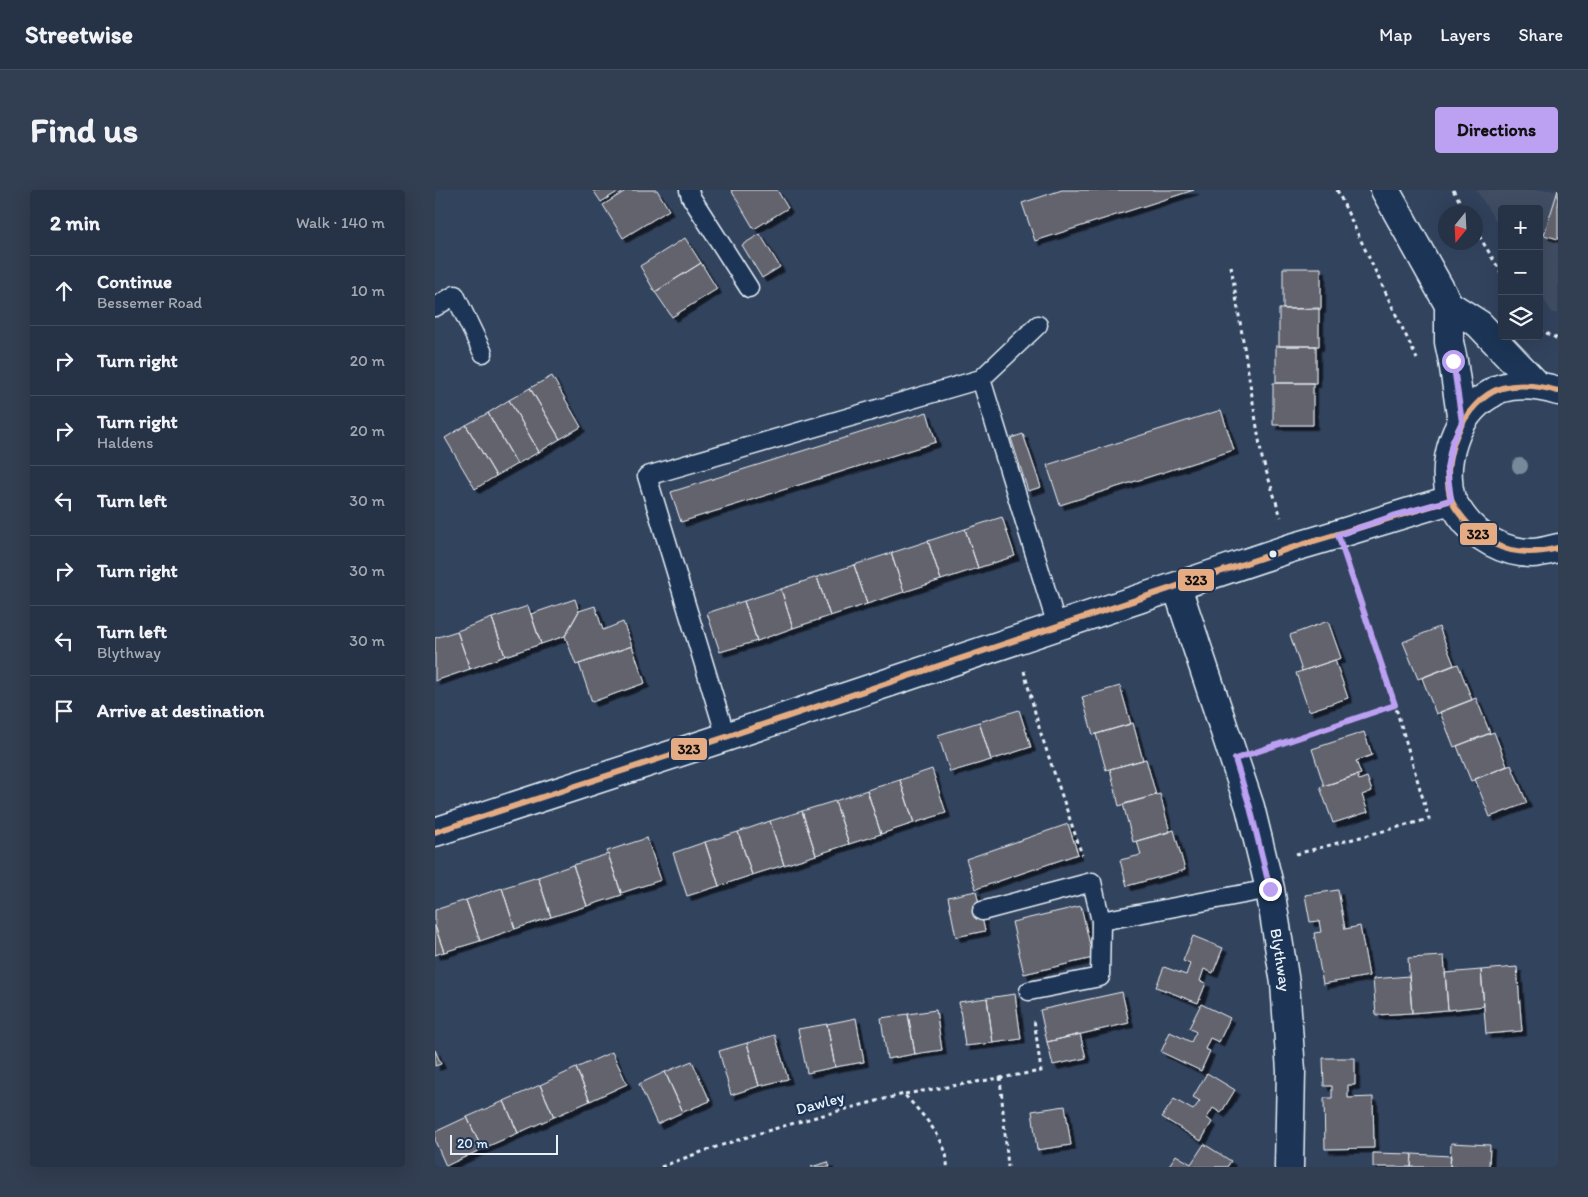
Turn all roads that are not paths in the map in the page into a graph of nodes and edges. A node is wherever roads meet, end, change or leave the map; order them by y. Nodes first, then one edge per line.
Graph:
1 (689, 190) edge
2 (1385, 190) edge
3 (749, 288) dead end
4 (1449, 305) junction
5 (435, 306) edge
6 (1038, 325) dead end
7 (483, 353) dead end
8 (981, 379) junction
9 (1548, 388) edge
10 (1462, 422) junction
11 (1451, 500) junction
12 (1558, 549) edge
13 (1177, 587) junction
14 (1057, 626) junction
15 (726, 737) junction
16 (435, 832) edge
17 (1270, 889) junction
18 (982, 911) dead end
19 (1101, 921) junction
20 (1029, 991) road end
21 (1289, 1167) edge

1 - 3 lane
2 - 4 street
4 - 9 street
4 - 10 street
5 - 7 lane
6 - 8 lane
8 - 14 lane
8 - 15 lane
9 - 10 street
10 - 11 street
11 - 12 street
11 - 13 street
13 - 14 street
13 - 17 street, Blythway
14 - 15 street
15 - 16 street
17 - 19 lane
17 - 21 street, Blythway
18 - 19 lane
19 - 20 lane

